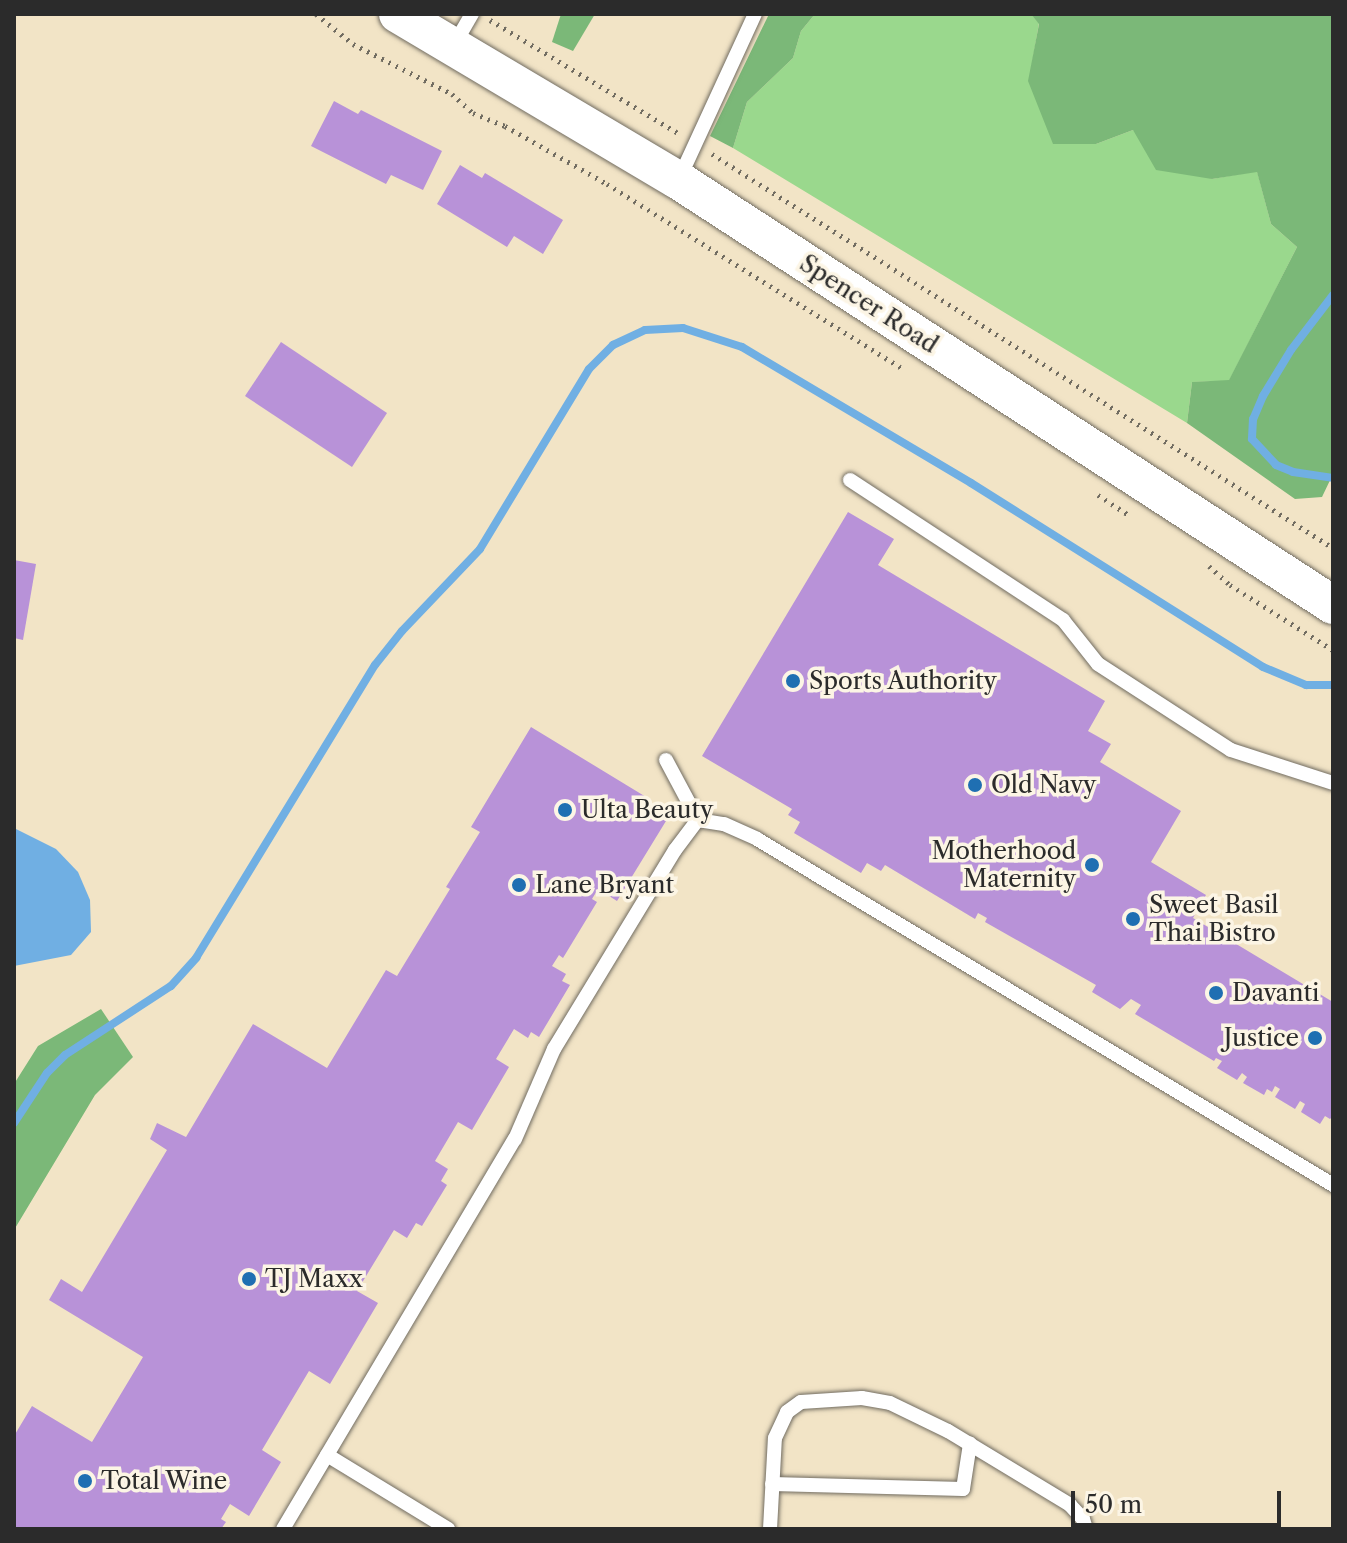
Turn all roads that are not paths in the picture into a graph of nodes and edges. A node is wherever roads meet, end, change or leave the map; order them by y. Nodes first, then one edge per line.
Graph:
1 (398, 14) edge
2 (755, 14) edge
3 (463, 30) edge
4 (678, 180) junction
5 (850, 480) dead end
6 (1333, 605) edge
7 (666, 760) dead end
8 (1333, 783) edge
9 (698, 820) junction
10 (1333, 1185) edge
11 (970, 1444) junction
12 (327, 1455) junction
13 (772, 1484) junction
14 (283, 1529) edge
15 (448, 1529) edge
16 (770, 1529) edge
17 (1086, 1529) edge

1 - 3 street, Spencer Road
2 - 4 lane
3 - 4 street, Spencer Road
4 - 6 street, Spencer Road
5 - 8 lane
7 - 9 lane
9 - 10 lane
9 - 12 lane
11 - 13 lane
11 - 13 lane
11 - 17 lane
12 - 14 lane
12 - 15 lane
13 - 16 lane

